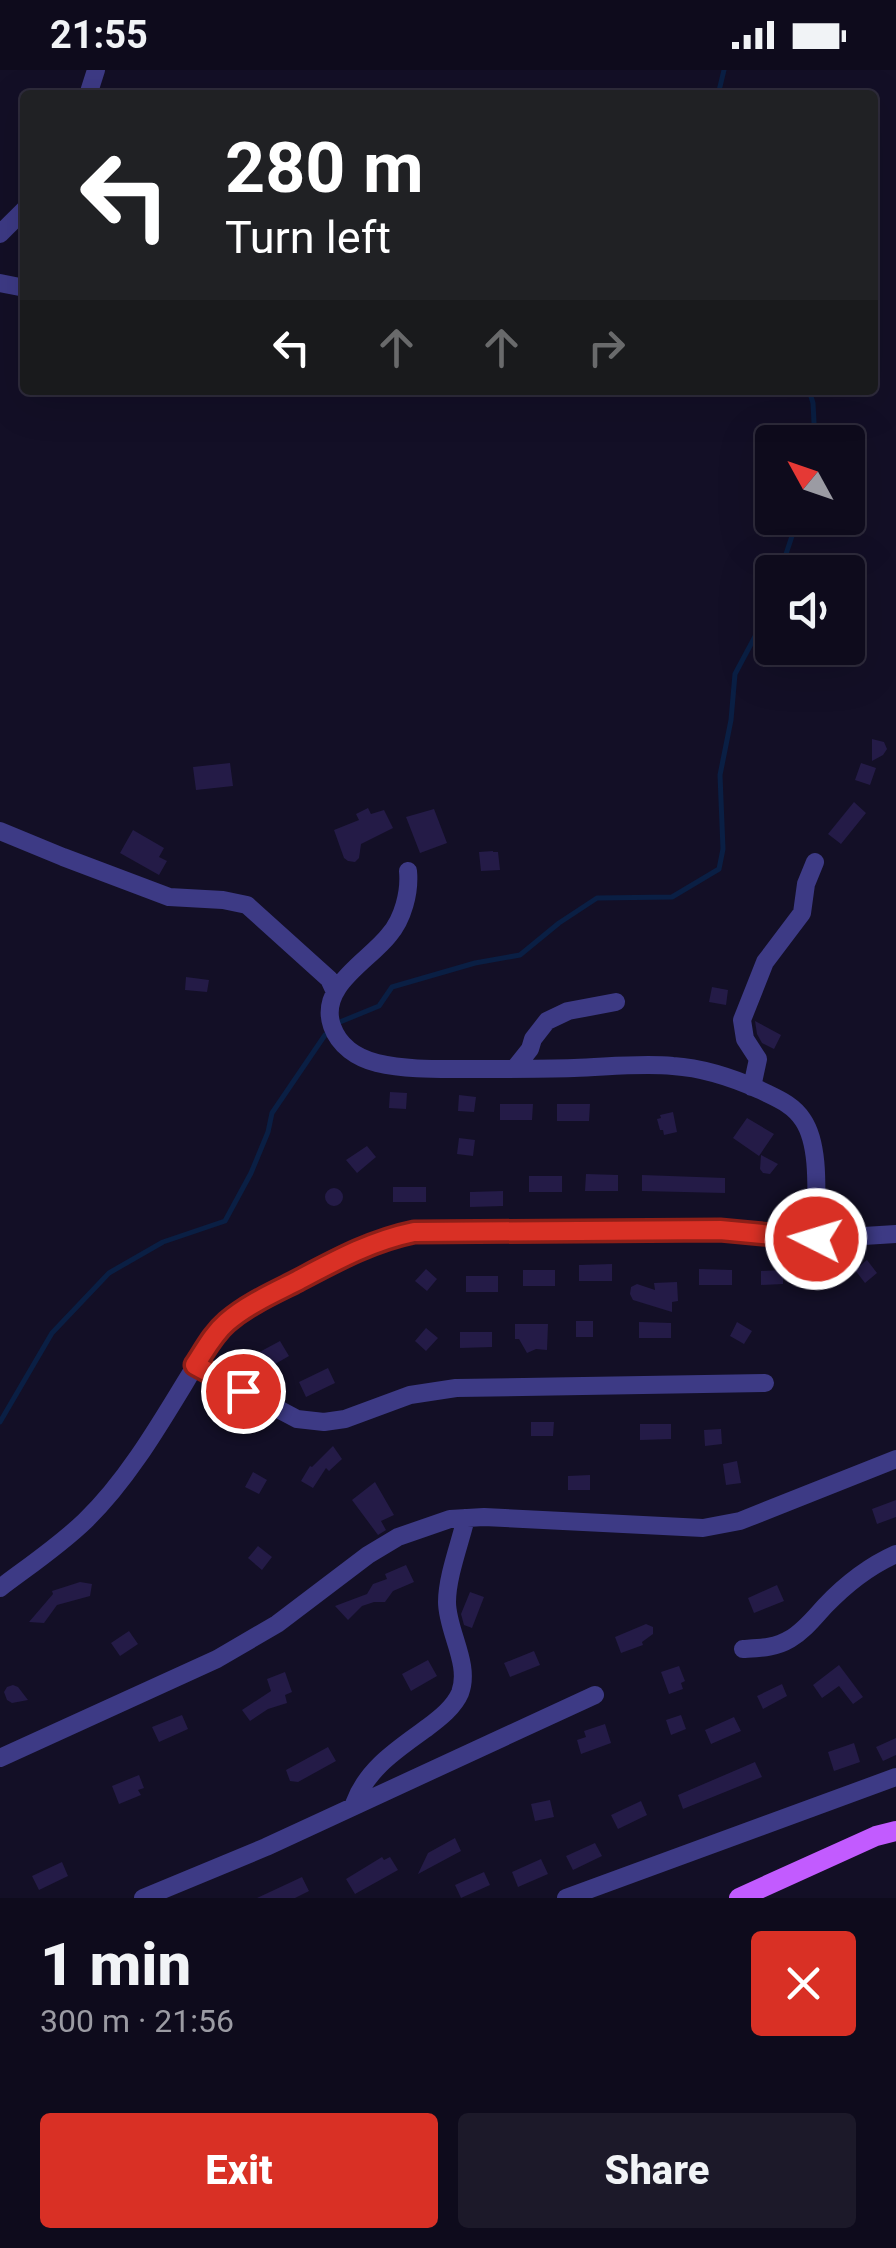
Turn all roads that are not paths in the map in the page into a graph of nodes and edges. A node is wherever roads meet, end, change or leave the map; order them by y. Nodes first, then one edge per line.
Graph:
1 (20, 214) edge
2 (0, 234) edge
3 (0, 831) edge
4 (816, 862) dead end
5 (408, 871) dead end
6 (335, 992) junction
7 (616, 1002) dead end
8 (514, 1068) junction
9 (752, 1087) junction
10 (896, 1234) edge
11 (816, 1239) junction
12 (195, 1365) junction
13 (765, 1383) dead end
14 (896, 1458) edge
15 (466, 1518) junction
16 (896, 1554) edge
17 (0, 1588) edge
18 (743, 1649) dead end
19 (596, 1695) dead end
20 (0, 1758) edge
21 (896, 1778) edge
22 (354, 1804) junction
23 (896, 1830) edge
24 (143, 1898) edge
25 (566, 1898) edge
26 (739, 1898) edge

1 - 2 street
3 - 6 street
4 - 9 street
5 - 6 street
6 - 8 street
7 - 8 street
8 - 9 street
9 - 11 street
10 - 11 street
11 - 12 street
12 - 13 street
12 - 17 street
14 - 15 street
15 - 20 street
15 - 22 street
16 - 18 street
19 - 22 street
21 - 25 street
22 - 24 street
23 - 26 main road

